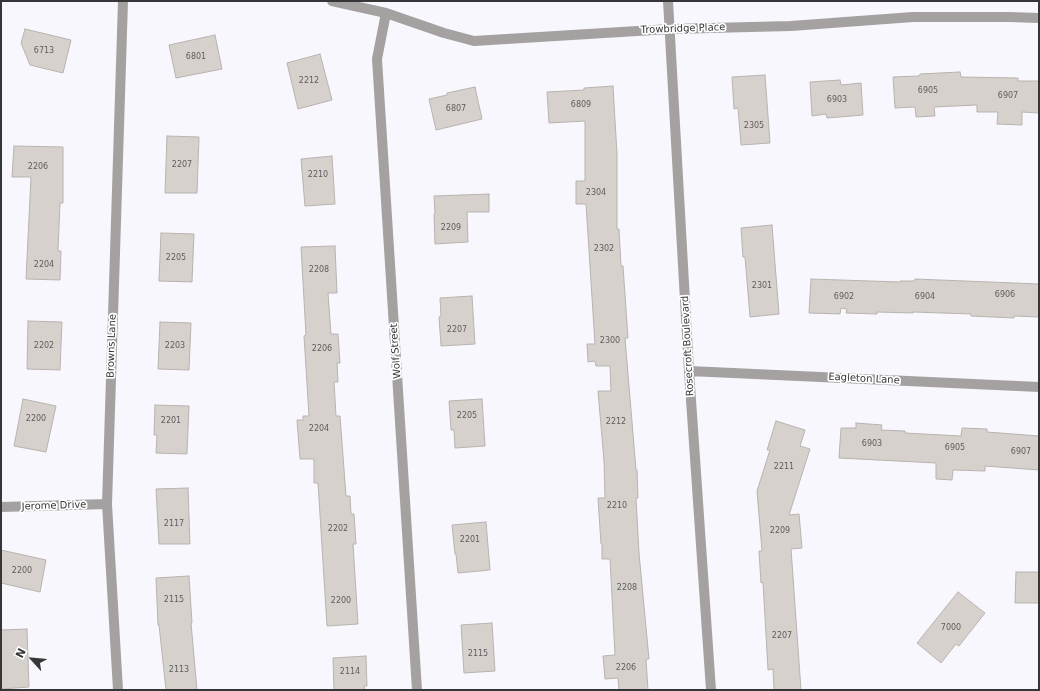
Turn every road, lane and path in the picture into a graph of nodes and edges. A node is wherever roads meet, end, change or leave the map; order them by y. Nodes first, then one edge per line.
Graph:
1 (123, 1) edge
2 (332, 1) edge
3 (668, 1) edge
4 (386, 13) junction
5 (1039, 18) edge
6 (670, 29) junction
7 (689, 371) junction
8 (1039, 387) edge
9 (107, 504) junction
10 (1, 507) edge
11 (118, 690) edge
12 (417, 690) edge
13 (711, 690) edge

1 - 9 street, Browns Lane
2 - 4 street, Trowbridge Place
3 - 6 street, Rosecroft Boulevard
4 - 6 street, Trowbridge Place
4 - 12 street, Wolf Street
5 - 6 street, Trowbridge Place
6 - 7 street, Rosecroft Boulevard
7 - 8 street, Eagleton Lane
7 - 13 street, Rosecroft Boulevard
9 - 10 street, Jerome Drive
9 - 11 street, Browns Lane

